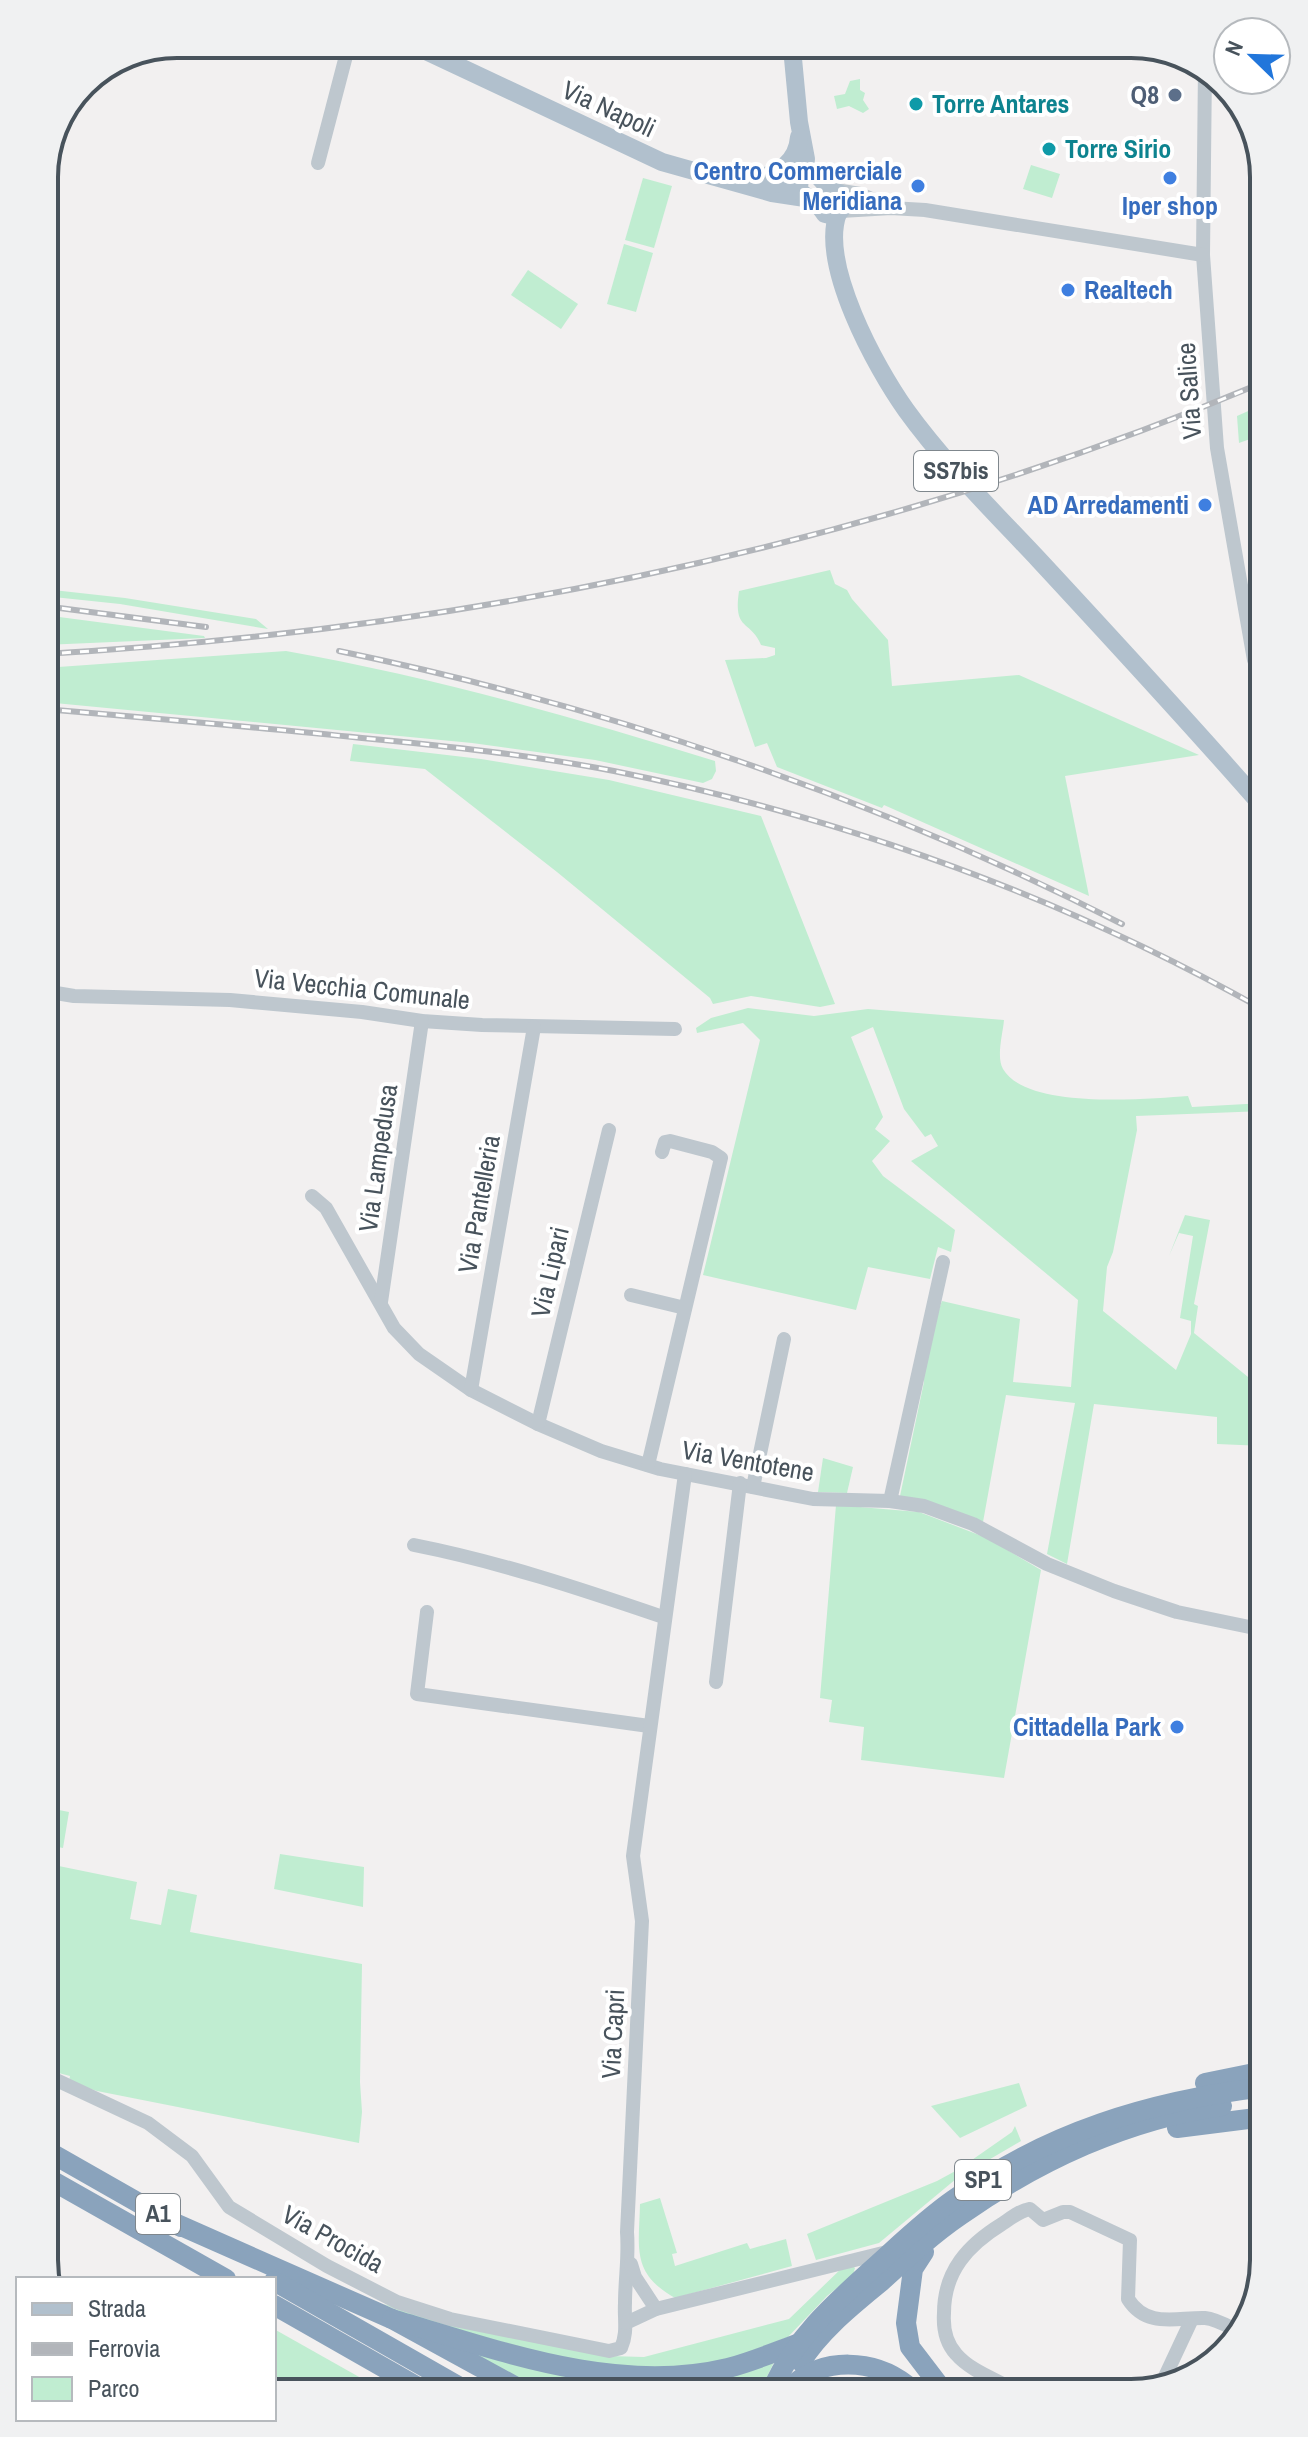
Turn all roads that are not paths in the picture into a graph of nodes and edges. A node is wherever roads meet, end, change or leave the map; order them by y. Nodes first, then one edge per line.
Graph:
1 (345, 58) edge
2 (443, 58) edge
3 (793, 58) edge
4 (1205, 85) edge
5 (799, 98) junction
6 (799, 122) junction
7 (318, 163) dead end
8 (816, 181) junction
9 (739, 182) junction
10 (812, 202) junction
11 (891, 208) junction
12 (840, 212) junction
13 (835, 252) junction
14 (1203, 255) junction
15 (1250, 637) edge
16 (1250, 792) edge
17 (58, 993) edge
18 (422, 1021) junction
19 (534, 1027) junction
20 (675, 1029) dead end
21 (609, 1130) dead end
22 (662, 1152) dead end
23 (312, 1196) dead end
24 (943, 1262) dead end
25 (631, 1295) dead end
26 (381, 1302) junction
27 (685, 1308) junction
28 (784, 1339) dead end
29 (471, 1390) junction
30 (538, 1424) junction
31 (648, 1465) junction
32 (685, 1474) junction
33 (747, 1485) junction
34 (890, 1501) junction
35 (414, 1545) dead end
36 (427, 1612) dead end
37 (663, 1617) junction
38 (1250, 1627) edge
39 (716, 1682) dead end
40 (649, 1726) junction
41 (1250, 2074) edge
42 (58, 2081) edge
43 (1250, 2089) edge
44 (1250, 2103) edge
45 (1250, 2119) edge
46 (1087, 2128) junction
47 (58, 2157) edge
48 (1035, 2170) junction
49 (58, 2184) edge
50 (170, 2221) junction
51 (937, 2232) junction
52 (893, 2250) junction
53 (629, 2260) junction
54 (222, 2277) edge
55 (268, 2277) edge
56 (276, 2282) edge
57 (276, 2306) edge
58 (656, 2309) junction
59 (392, 2319) junction
60 (1191, 2321) junction
61 (626, 2323) junction
62 (1229, 2327) edge
63 (338, 2341) junction
64 (797, 2344) junction
65 (1167, 2373) edge
66 (384, 2379) edge
67 (404, 2379) edge
68 (446, 2379) edge
69 (502, 2379) edge
70 (777, 2379) edge
71 (793, 2379) edge
72 (799, 2379) edge
73 (900, 2379) edge
74 (934, 2379) edge
75 (994, 2379) edge

1 - 7 street
2 - 9 main road, Via Napoli
3 - 5 main road
4 - 14 street, Via Salice
5 - 6 main road
5 - 8 main road
6 - 8 main road
6 - 9 main road
8 - 9 main road, Via Napoli
8 - 10 main road
8 - 11 street, Via Napoli
8 - 12 main road
9 - 10 main road, Via Napoli
10 - 12 main road, Via Napoli
10 - 13 main road, SS7bis
11 - 12 street, Via Napoli
11 - 14 street, Via Napoli
12 - 13 main road, SS7bis
13 - 16 main road, SS7bis
14 - 15 street, Via Salice
17 - 18 street, Via Vecchia Comunale
18 - 19 street, Via Vecchia Comunale
18 - 26 street, Via Lampedusa
19 - 20 street, Via Vecchia Comunale
19 - 29 street, Via Pantelleria
21 - 30 street, Via Lipari
22 - 27 street
23 - 26 street, Via Ventotene
24 - 34 street
25 - 27 street
26 - 29 street, Via Ventotene
27 - 31 street
28 - 33 street
29 - 30 street, Via Ventotene
30 - 31 street, Via Ventotene
31 - 32 street, Via Ventotene
32 - 33 street, Via Ventotene
32 - 37 street, Via Capri
33 - 34 street, Via Ventotene
33 - 39 street
34 - 38 street, Via Ventotene
35 - 37 street
36 - 40 street
37 - 40 street, Via Capri
40 - 53 street, Via Capri
41 - 46 highway
42 - 61 street, Via Procida
43 - 46 highway, SP1
44 - 48 highway, SP1
45 - 48 highway
46 - 52 highway, SP1
47 - 50 highway, A1
48 - 51 highway, SP1
49 - 54 highway, A1
50 - 55 highway, A1
50 - 59 highway
51 - 71 highway, SP1
51 - 74 highway
52 - 58 street
52 - 64 highway, SP1
53 - 58 street
53 - 61 street, Via Capri
56 - 68 highway, A1
57 - 63 highway
58 - 61 street
59 - 64 highway
59 - 69 highway
60 - 62 street
60 - 65 street
60 - 75 street
63 - 66 highway
63 - 67 highway
64 - 70 highway, SP1
72 - 73 highway

